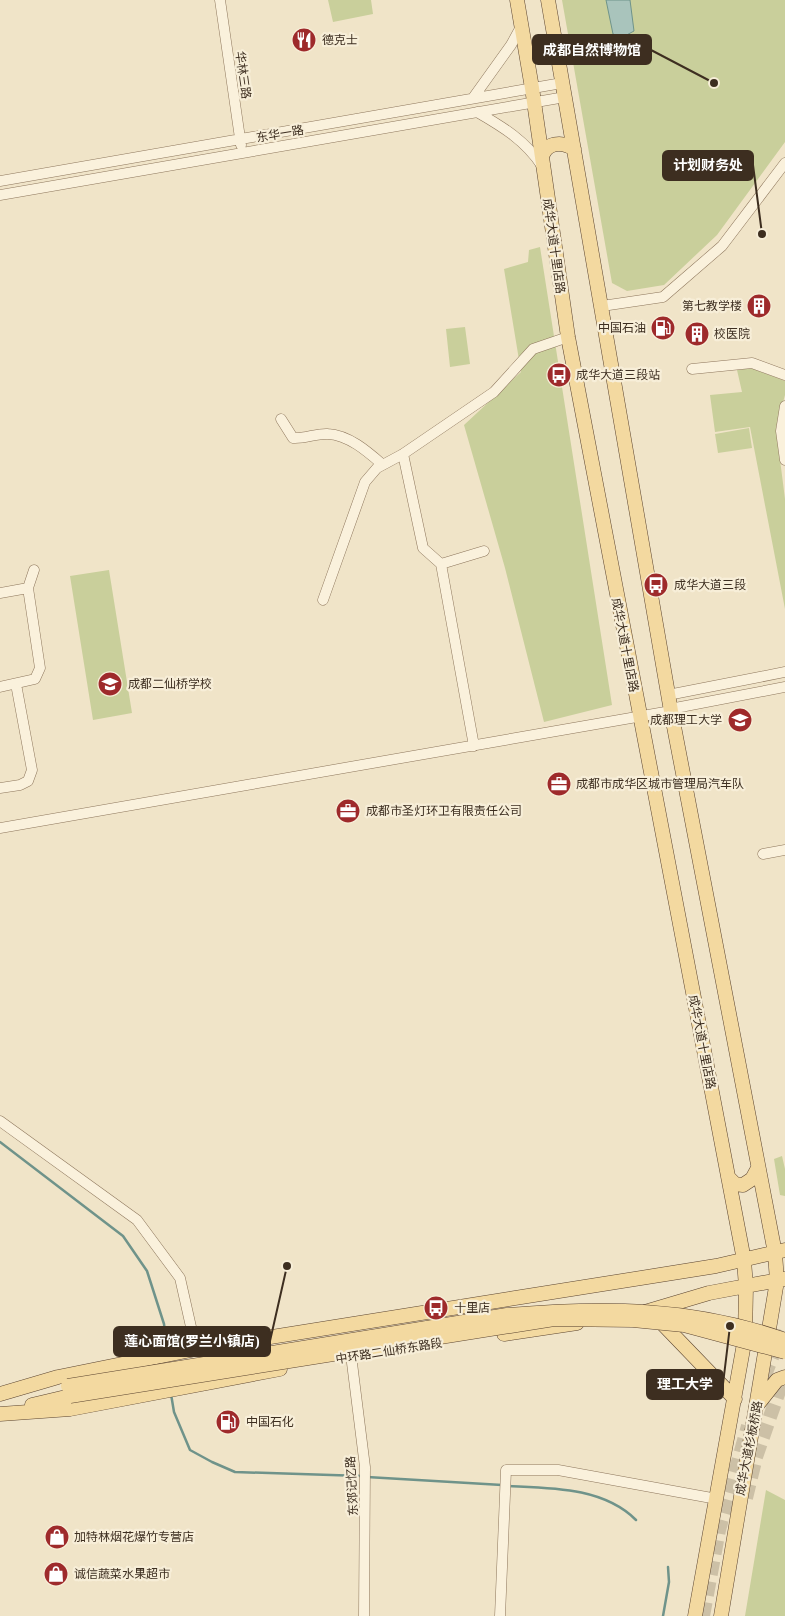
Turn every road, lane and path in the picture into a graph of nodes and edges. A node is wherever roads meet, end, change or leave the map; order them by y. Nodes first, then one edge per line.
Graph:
1 (220, 0) edge
2 (517, 0) edge
3 (548, 0) edge
4 (522, 25) junction
5 (562, 83) junction
6 (532, 88) junction
7 (565, 97) junction
8 (473, 98) junction
9 (534, 102) junction
10 (477, 112) junction
11 (240, 139) junction
12 (574, 149) junction
13 (242, 153) junction
14 (542, 162) junction
15 (785, 163) edge
16 (0, 181) edge
17 (0, 196) edge
18 (602, 306) junction
19 (568, 337) junction
20 (692, 369) dead end
21 (785, 374) edge
22 (785, 406) edge
23 (281, 419) dead end
24 (403, 454) junction
25 (785, 460) edge
26 (383, 465) junction
27 (484, 552) dead end
28 (441, 564) junction
29 (34, 570) dead end
30 (28, 588) junction
31 (0, 593) edge
32 (323, 600) dead end
33 (785, 672) edge
34 (16, 684) junction
35 (785, 686) edge
36 (0, 687) edge
37 (668, 694) junction
38 (671, 710) junction
39 (639, 717) junction
40 (474, 746) junction
41 (0, 788) edge
42 (0, 828) edge
43 (785, 850) edge
44 (763, 854) dead end
45 (0, 1121) edge
46 (758, 1168) junction
47 (728, 1177) junction
48 (785, 1242) edge
49 (780, 1251) edge
50 (744, 1260) junction
51 (781, 1280) edge
52 (746, 1287) junction
53 (632, 1315) junction
54 (785, 1340) edge
55 (196, 1348) junction
56 (785, 1352) edge
57 (351, 1356) junction
58 (785, 1377) edge
59 (69, 1391) junction
60 (0, 1394) edge
61 (735, 1399) junction
62 (757, 1404) junction
63 (0, 1414) edge
64 (717, 1499) junction
65 (364, 1616) edge
66 (500, 1616) edge
67 (696, 1616) edge
68 (720, 1616) edge

1 - 11 street, 华林三路
2 - 4 main road, 成华大道十里店路
3 - 5 main road
4 - 6 main road, 成华大道十里店路
4 - 8 street
5 - 6 street, 东华一路
5 - 7 main road
6 - 8 street, 东华一路
6 - 9 main road, 成华大道十里店路
7 - 9 street, 东华一路
7 - 12 main road
8 - 11 street, 东华一路
9 - 10 street, 东华一路
9 - 14 main road, 成华大道十里店路
10 - 13 street, 东华一路
10 - 14 street
11 - 13 street, 华林三路
11 - 16 street, 东华一路
12 - 14 main road
12 - 18 main road
13 - 17 street, 东华一路
14 - 19 main road, 成华大道十里店路
15 - 18 street
18 - 37 main road
19 - 24 street
19 - 39 main road, 成华大道十里店路
20 - 21 street
22 - 25 street
23 - 26 street
24 - 26 street
24 - 28 street
26 - 32 street
27 - 28 street
28 - 40 street
29 - 30 street
30 - 31 street
30 - 34 street
33 - 37 street
34 - 36 street
34 - 41 street
35 - 38 street
37 - 38 main road
38 - 39 street
38 - 46 main road
39 - 40 street
39 - 47 main road, 成华大道十里店路
40 - 42 street
43 - 44 street
45 - 55 street
46 - 47 main road
46 - 49 main road
47 - 50 main road, 成华大道十里店路
48 - 49 street
49 - 50 main road
49 - 51 main road
50 - 52 main road, 成华大道十里店路
50 - 55 main road
51 - 52 main road, 中环路二仙桥东路段
51 - 62 main road, 成华大道杉板桥路
52 - 53 main road, 中环路二仙桥东路段
52 - 61 main road, 成华大道杉板桥路
53 - 57 main road, 中环路二仙桥东路段
53 - 61 main road
54 - 59 main road, bridge
55 - 60 main road
56 - 59 main road, bridge
57 - 63 main road, 中环路二仙桥东路段
57 - 65 street, 东郊记忆路
58 - 62 main road
59 - 60 main road
59 - 63 main road, 中环路二仙桥东路段
61 - 64 main road, 成华大道杉板桥路
62 - 68 main road, 成华大道杉板桥路
64 - 66 street
64 - 67 main road, 成华大道杉板桥路

